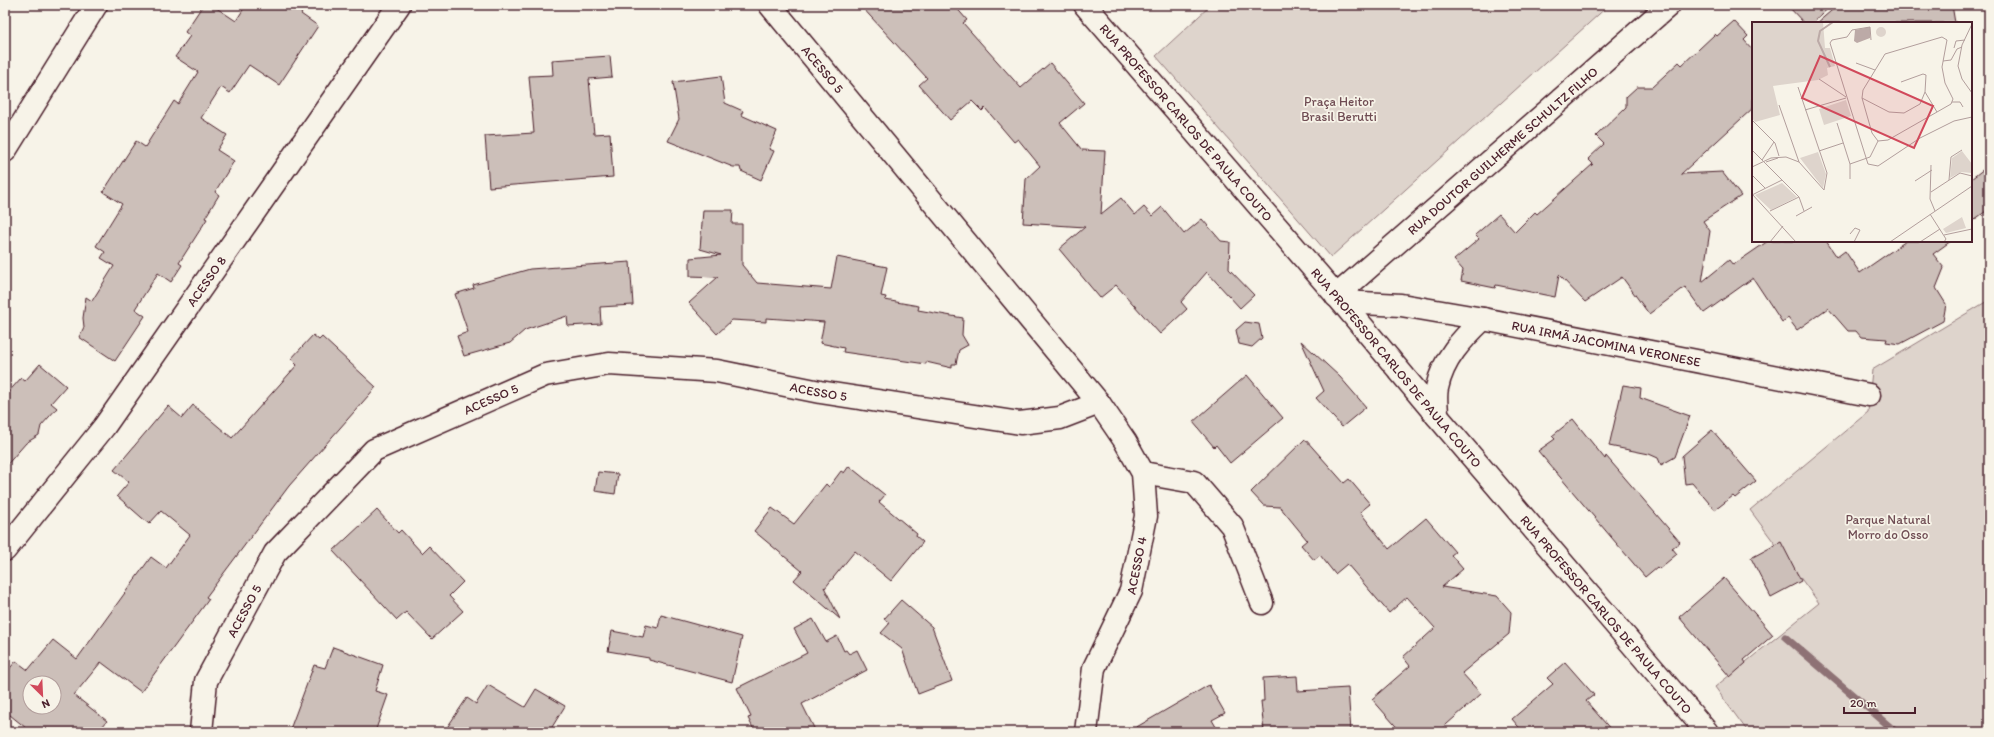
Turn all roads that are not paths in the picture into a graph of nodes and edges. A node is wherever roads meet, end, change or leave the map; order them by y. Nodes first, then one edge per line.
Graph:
1 (96, 5) edge
2 (399, 5) edge
3 (770, 5) edge
4 (1085, 5) edge
5 (1669, 5) edge
6 (5, 151) edge
7 (1339, 299) junction
8 (1483, 319) junction
9 (1869, 395) dead end
10 (1099, 403) junction
11 (1437, 416) junction
12 (1143, 474) junction
13 (5, 550) edge
14 (1262, 603) dead end
15 (201, 732) edge
16 (1086, 732) edge
17 (1708, 732) edge

1 - 6 street
2 - 13 street, ACESSO 8
3 - 10 street, ACESSO 5
4 - 7 street, RUA PROFESSOR CARLOS DE PAULA COUTO
5 - 7 street, RUA DOUTOR GUILHERME SCHULTZ FILHO
7 - 8 street, RUA IRMÃ JACOMINA VERONESE
7 - 11 street, RUA PROFESSOR CARLOS DE PAULA COUTO
8 - 9 street, RUA IRMÃ JACOMINA VERONESE
8 - 11 street
10 - 12 street, ACESSO 4
10 - 15 street, ACESSO 5
11 - 17 street, RUA PROFESSOR CARLOS DE PAULA COUTO
12 - 14 street
12 - 16 street, ACESSO 4

